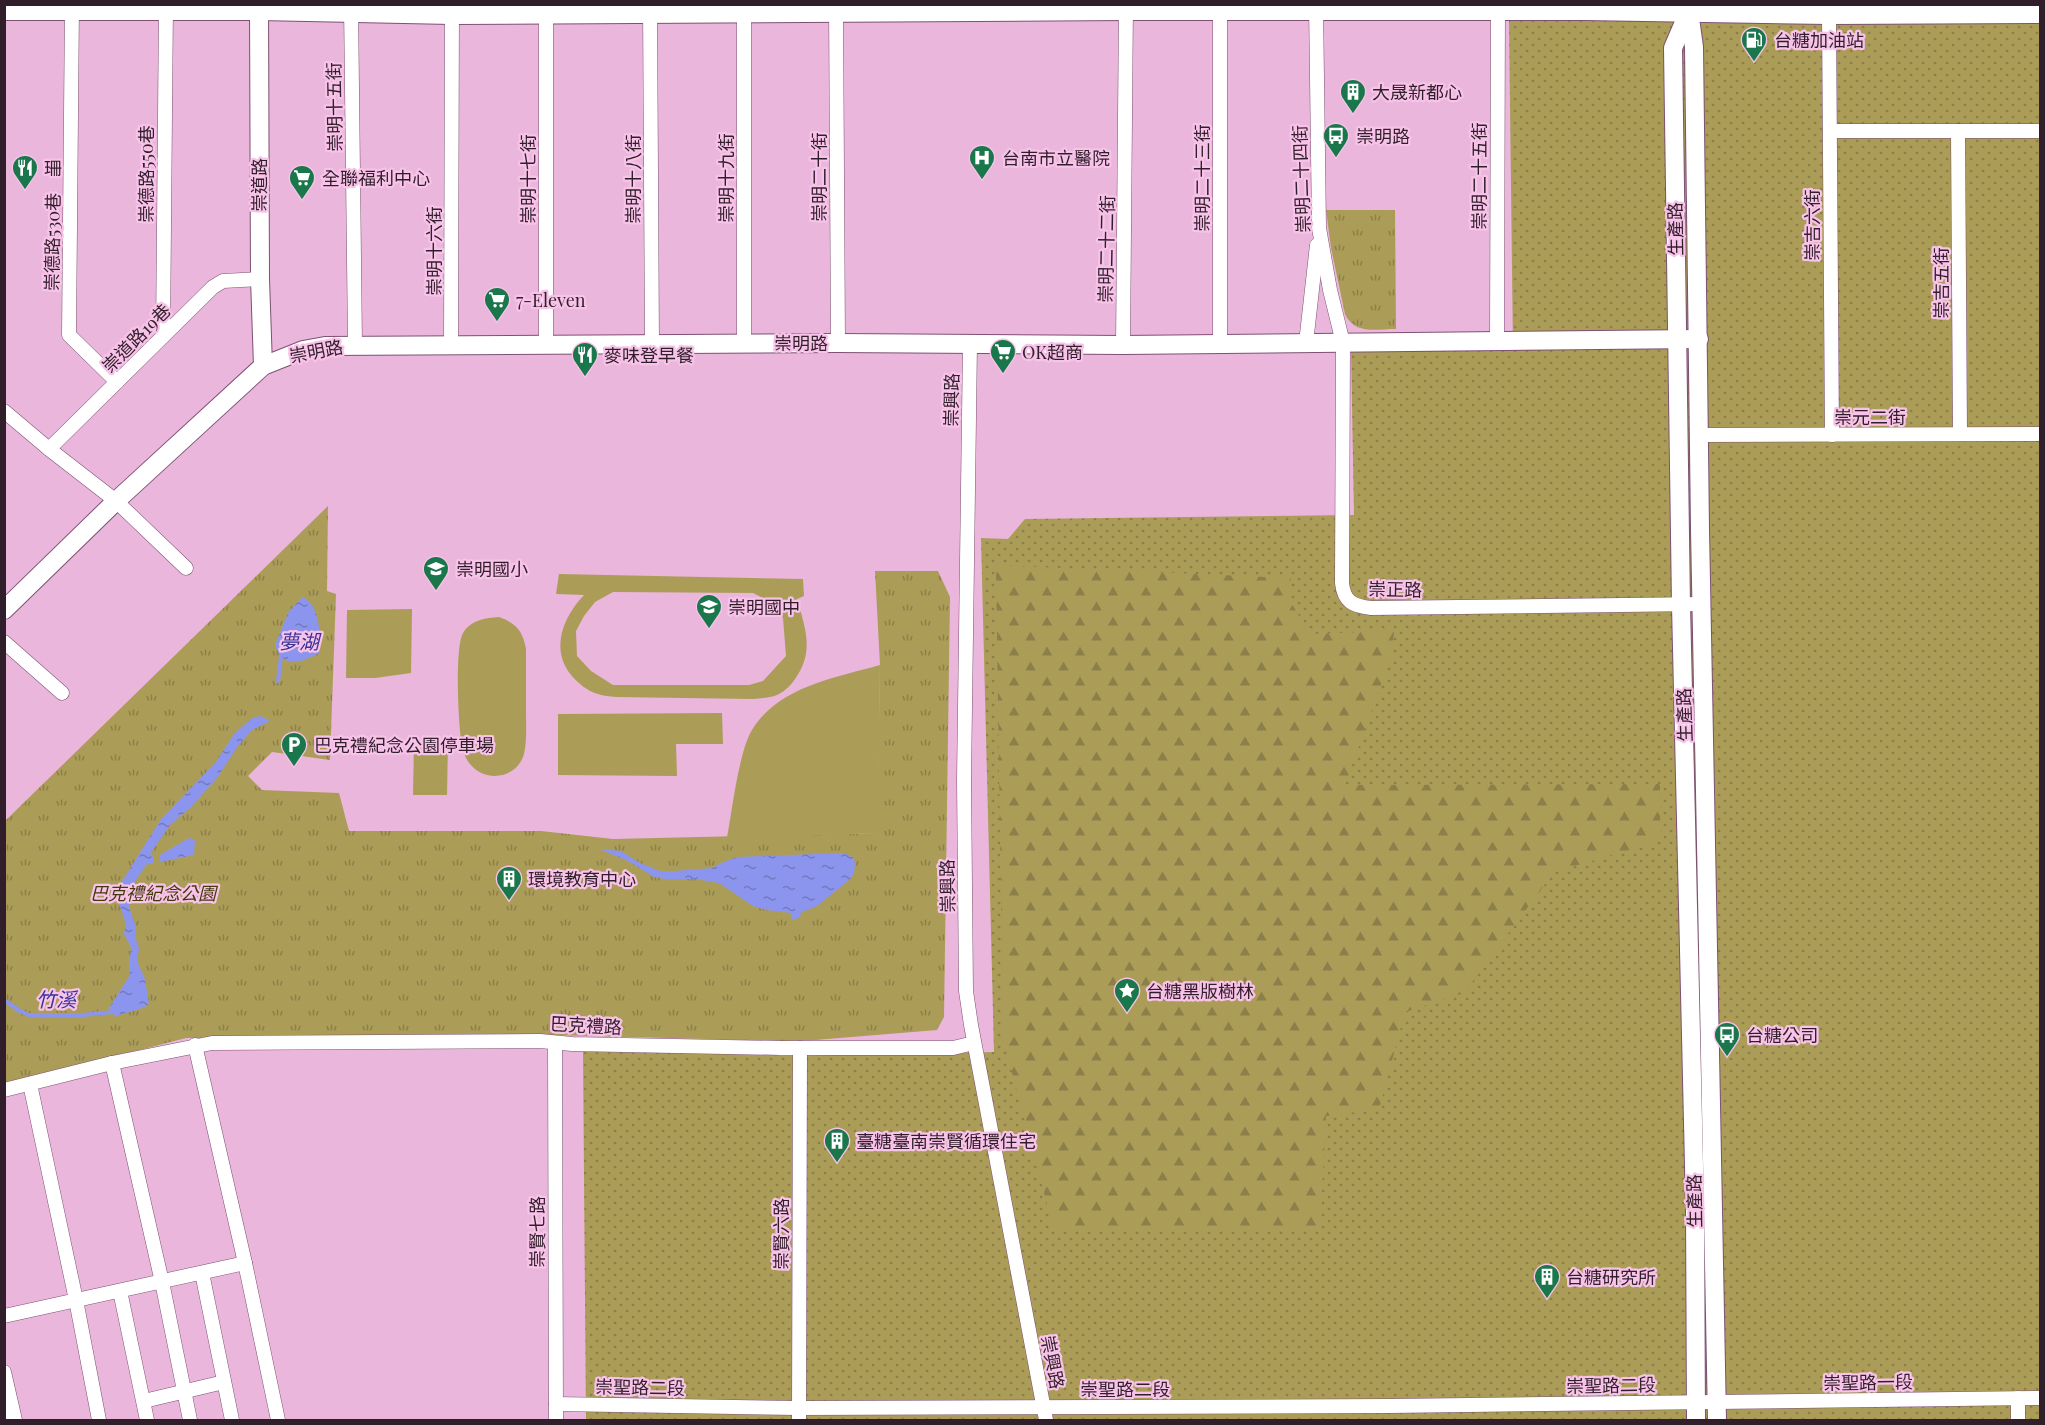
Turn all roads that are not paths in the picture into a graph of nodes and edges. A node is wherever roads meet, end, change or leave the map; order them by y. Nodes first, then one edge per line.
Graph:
1 (72, 8) edge
2 (166, 8) edge
3 (259, 8) edge
4 (744, 8) edge
5 (836, 8) edge
6 (930, 8) edge
7 (1033, 8) edge
8 (1126, 8) edge
9 (1220, 8) edge
10 (1316, 8) edge
11 (1412, 8) edge
12 (1498, 8) edge
13 (1584, 8) edge
14 (351, 9) edge
15 (546, 9) edge
16 (650, 9) edge
17 (1688, 9) edge
18 (452, 10) edge
19 (4, 11) edge
20 (2040, 14) edge
21 (1829, 15) junction
22 (1830, 131) junction
23 (1958, 131) junction
24 (2040, 131) edge
25 (1319, 228) junction
26 (260, 279) junction
27 (163, 336) junction
28 (1676, 339) junction
29 (1699, 339) junction
30 (1497, 341) junction
31 (744, 343) junction
32 (838, 343) junction
33 (1343, 343) junction
34 (355, 344) junction
35 (451, 344) junction
36 (546, 344) junction
37 (652, 344) junction
38 (970, 344) junction
39 (1220, 344) junction
40 (1306, 344) junction
41 (1124, 345) junction
42 (262, 366) junction
43 (117, 382) junction
44 (4, 411) edge
45 (1960, 434) junction
46 (2040, 434) edge
47 (1700, 435) junction
48 (1832, 435) junction
49 (50, 449) junction
50 (116, 501) junction
51 (186, 568) dead end
52 (1702, 604) junction
53 (1681, 605) junction
54 (4, 610) edge
55 (4, 642) edge
56 (62, 693) dead end
57 (555, 1042) junction
58 (974, 1043) junction
59 (195, 1045) junction
60 (800, 1048) junction
61 (112, 1063) junction
62 (30, 1084) junction
63 (4, 1090) edge
64 (245, 1263) junction
65 (202, 1273) junction
66 (162, 1282) junction
67 (120, 1291) junction
68 (76, 1300) junction
69 (4, 1316) edge
70 (4, 1372) edge
71 (224, 1382) junction
72 (185, 1390) junction
73 (2018, 1398) junction
74 (2040, 1398) edge
75 (144, 1401) junction
76 (1695, 1401) junction
77 (1716, 1401) junction
78 (556, 1404) junction
79 (1406, 1406) junction
80 (799, 1414) edge
81 (1045, 1414) edge
82 (15, 1420) edge
83 (99, 1420) edge
84 (147, 1420) edge
85 (190, 1420) edge
86 (232, 1420) edge
87 (278, 1420) edge
88 (556, 1420) edge
89 (1406, 1420) edge
90 (1696, 1420) edge
91 (1717, 1420) edge
92 (2018, 1420) edge

1 - 2 street
1 - 19 street
1 - 43 street, 崇德路530巷
2 - 3 street
2 - 27 street, 崇德路550巷
3 - 14 street
3 - 26 street, 崇道路
4 - 5 street
4 - 16 street
4 - 31 street, 崇明十九街
5 - 6 street
5 - 32 street, 崇明二十街
6 - 7 street
7 - 8 street
8 - 9 street
8 - 41 street, 崇明二十二街
9 - 10 street
9 - 39 street, 崇明二十三街
10 - 11 street
10 - 25 street, 崇明二十四街
11 - 12 street
12 - 13 street
12 - 30 street, 崇明二十五街
13 - 17 street
14 - 18 street
14 - 34 street, 崇明十五街
15 - 16 street
15 - 18 street
15 - 36 street, 崇明十七街
16 - 37 street, 崇明十八街
17 - 21 street
17 - 28 street, 生產路
17 - 29 street, 生產路
18 - 35 street, 崇明十六街
20 - 21 street
21 - 22 street, 崇吉六街
22 - 23 street
22 - 48 street, 崇吉六街
23 - 24 street
23 - 45 street, 崇吉五街
25 - 33 street, 崇明二十四街
25 - 40 street
26 - 27 street, 崇道路19巷
26 - 42 street, 崇道路
27 - 43 street, 崇道路19巷
28 - 29 street, 崇明路
28 - 30 street, 崇明路
28 - 53 street, 生產路
29 - 47 street, 生產路
30 - 33 street, 崇明路
31 - 32 street, 崇明路
31 - 37 street, 崇明路
32 - 38 street, 崇明路
33 - 40 street, 崇明路
33 - 53 street, 崇正路
34 - 35 street, 崇明路
34 - 42 street, 崇明路
35 - 36 street, 崇明路
36 - 37 street, 崇明路
38 - 41 street, 崇明路
38 - 58 street, 崇興路
39 - 40 street, 崇明路
39 - 41 street, 崇明路
42 - 50 street, 崇明路
43 - 49 street, 崇道路19巷
44 - 49 street
45 - 46 street, 崇元二街
45 - 48 street, 崇元二街
47 - 48 street, 崇元二街
47 - 52 street, 生產路
49 - 50 street
50 - 51 street
50 - 54 street, 崇明路
52 - 53 street, 崇正路
52 - 77 street, 生產路
53 - 76 street, 生產路
55 - 56 street
57 - 59 street, 巴克禮路
57 - 60 street, 巴克禮路
57 - 78 street, 崇賢七路
58 - 60 street, 巴克禮路
58 - 81 street, 崇興路
59 - 61 street, 巴克禮路
59 - 64 street
60 - 80 street, 崇賢六路
61 - 62 street, 巴克禮路
61 - 66 street
62 - 63 street, 巴克禮路
62 - 68 street
64 - 65 street
64 - 87 street
65 - 66 street
65 - 71 street
66 - 67 street
66 - 72 street
67 - 68 street
67 - 75 street
68 - 69 street
68 - 83 street
70 - 82 street
71 - 72 street
71 - 86 street
72 - 75 street
72 - 85 street
73 - 74 street, 崇聖路一段
73 - 77 street, 崇聖路一段
73 - 92 street
75 - 84 street
76 - 77 street, 崇聖路一段
76 - 79 street, 崇聖路二段
76 - 90 street, 生產路
77 - 91 street, 生產路
78 - 80 street, 崇聖路二段
78 - 88 street, 崇賢七路
79 - 81 street, 崇聖路二段
79 - 89 street
80 - 81 street, 崇聖路二段

